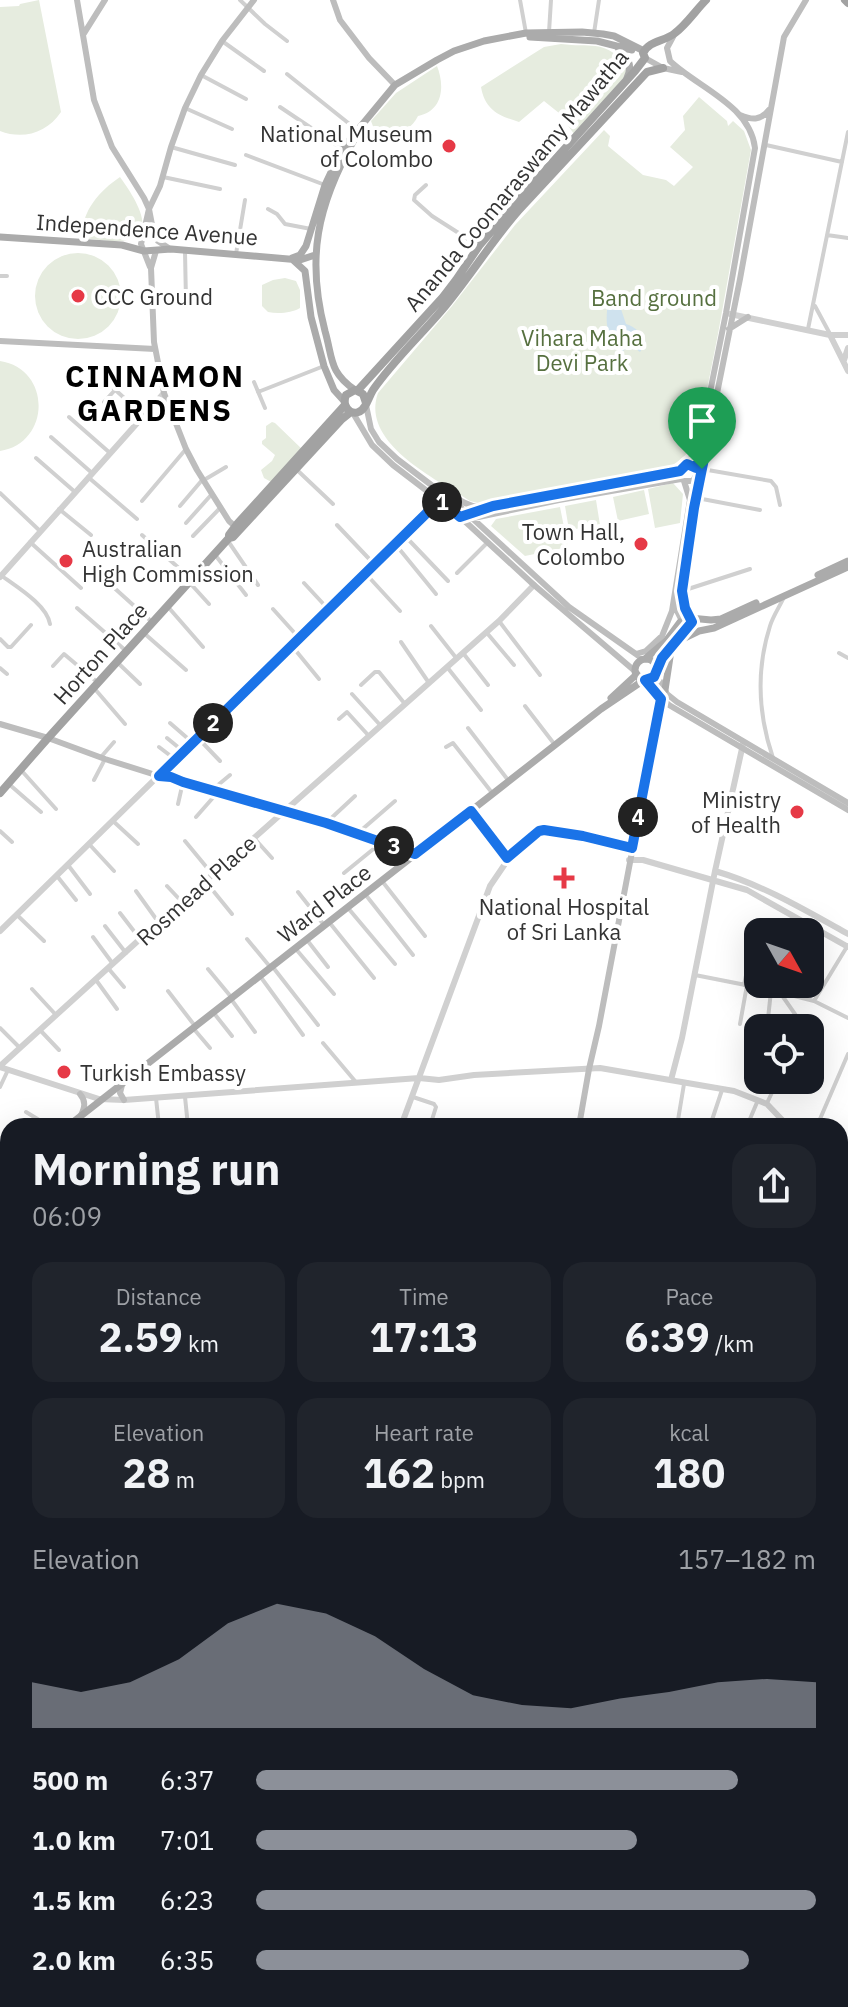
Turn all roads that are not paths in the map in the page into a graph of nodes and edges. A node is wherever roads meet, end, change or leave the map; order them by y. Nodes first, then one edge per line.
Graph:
1 (77, 0) edge
2 (105, 0) edge
3 (240, 0) edge
4 (254, 0) edge
5 (333, 0) edge
6 (520, 0) edge
7 (551, 0) edge
8 (599, 0) edge
9 (706, 0) edge
10 (806, 0) edge
11 (249, 7) junction
12 (549, 32) junction
13 (526, 33) junction
14 (594, 33) junction
15 (83, 35) junction
16 (516, 35) junction
17 (674, 35) junction
18 (222, 41) junction
19 (287, 41) dead end
20 (615, 46) junction
21 (646, 52) junction
22 (663, 68) junction
23 (264, 71) dead end
24 (684, 72) junction
25 (287, 74) dead end
26 (201, 75) junction
27 (624, 84) junction
28 (395, 85) junction
29 (246, 99) dead end
30 (280, 107) dead end
31 (185, 108) junction
32 (771, 108) junction
33 (737, 113) junction
34 (232, 129) dead end
35 (358, 131) junction
36 (848, 132) edge
37 (763, 145) junction
38 (171, 147) junction
39 (342, 149) junction
40 (246, 155) dead end
41 (842, 162) junction
42 (235, 165) dead end
43 (163, 177) junction
44 (325, 185) junction
45 (426, 185) dead end
46 (220, 189) dead end
47 (322, 195) junction
48 (245, 200) dead end
49 (326, 204) junction
50 (149, 209) junction
51 (268, 209) dead end
52 (311, 229) junction
53 (827, 235) junction
54 (0, 237) edge
55 (848, 238) edge
56 (479, 246) junction
57 (171, 249) junction
58 (144, 251) junction
59 (156, 251) junction
60 (185, 251) junction
61 (236, 254) junction
62 (315, 255) junction
63 (292, 258) junction
64 (151, 268) junction
65 (315, 270) junction
66 (305, 271) junction
67 (0, 276) edge
68 (7, 276) dead end
69 (186, 301) dead end
70 (814, 304) junction
71 (729, 314) junction
72 (748, 317) junction
73 (729, 329) junction
74 (808, 330) junction
75 (830, 335) junction
76 (848, 335) edge
77 (0, 341) edge
78 (848, 348) edge
79 (155, 349) junction
80 (844, 360) junction
81 (324, 366) junction
82 (848, 371) edge
83 (254, 382) dead end
84 (356, 390) junction
85 (258, 392) junction
86 (164, 393) junction
87 (104, 402) dead end
88 (366, 404) junction
89 (265, 408) dead end
90 (348, 408) junction
91 (143, 415) junction
92 (69, 417) dead end
93 (51, 437) dead end
94 (186, 449) junction
95 (110, 453) junction
96 (36, 458) dead end
97 (226, 467) dead end
98 (699, 468) junction
99 (296, 469) junction
100 (683, 474) junction
101 (90, 475) junction
102 (695, 479) junction
103 (204, 480) junction
104 (427, 481) junction
105 (75, 492) junction
106 (0, 493) edge
107 (212, 493) junction
108 (697, 498) junction
109 (440, 500) junction
110 (142, 501) dead end
111 (219, 504) junction
112 (333, 504) dead end
113 (780, 505) dead end
114 (180, 506) dead end
115 (694, 508) junction
116 (59, 509) junction
117 (492, 510) junction
118 (760, 510) dead end
119 (466, 517) junction
120 (137, 519) dead end
121 (186, 523) dead end
122 (337, 525) dead end
123 (239, 527) junction
124 (483, 528) junction
125 (40, 531) junction
126 (91, 535) dead end
127 (142, 535) dead end
128 (193, 536) dead end
129 (405, 536) junction
130 (228, 539) junction
131 (30, 542) junction
132 (488, 542) junction
133 (396, 545) junction
134 (214, 554) junction
135 (0, 561) edge
136 (848, 564) edge
137 (375, 565) junction
138 (8, 568) junction
139 (750, 569) dead end
140 (457, 573) dead end
141 (366, 574) junction
142 (1, 576) edge
143 (190, 580) junction
144 (448, 581) dead end
145 (304, 583) dead end
146 (111, 585) dead end
147 (258, 585) dead end
148 (534, 585) junction
149 (81, 588) dead end
150 (682, 591) junction
151 (436, 594) dead end
152 (246, 595) dead end
153 (785, 595) junction
154 (209, 604) dead end
155 (674, 605) junction
156 (167, 606) junction
157 (77, 608) dead end
158 (273, 609) dead end
159 (329, 610) junction
160 (400, 611) dead end
161 (499, 621) junction
162 (685, 621) junction
163 (152, 622) junction
164 (50, 624) dead end
165 (31, 625) dead end
166 (431, 626) dead end
167 (699, 631) junction
168 (487, 632) junction
169 (143, 633) junction
170 (0, 639) edge
171 (300, 639) junction
172 (401, 642) dead end
173 (672, 644) junction
174 (292, 646) junction
175 (203, 647) dead end
176 (127, 651) junction
177 (463, 653) junction
178 (839, 653) dead end
179 (642, 657) junction
180 (848, 658) edge
181 (457, 659) junction
182 (117, 662) junction
183 (514, 665) dead end
184 (53, 666) dead end
185 (447, 667) junction
186 (0, 668) edge
187 (186, 670) dead end
188 (656, 672) junction
189 (636, 673) junction
190 (7, 674) dead end
191 (540, 675) dead end
192 (319, 679) dead end
193 (645, 680) junction
194 (429, 683) junction
195 (140, 684) dead end
196 (361, 685) dead end
197 (488, 685) dead end
198 (96, 686) junction
199 (665, 690) junction
200 (352, 694) dead end
201 (661, 699) junction
202 (405, 704) junction
203 (525, 706) dead end
204 (601, 709) junction
205 (481, 710) dead end
206 (339, 719) dead end
207 (170, 723) dead end
208 (0, 724) edge
209 (125, 724) dead end
210 (381, 726) junction
211 (468, 728) dead end
212 (369, 736) junction
213 (48, 738) junction
214 (167, 738) dead end
215 (195, 741) junction
216 (114, 742) dead end
217 (556, 745) junction
218 (743, 745) junction
219 (159, 747) dead end
220 (446, 747) dead end
221 (184, 752) junction
222 (103, 758) junction
223 (773, 759) junction
224 (176, 760) junction
225 (220, 761) dead end
226 (21, 770) junction
227 (230, 775) dead end
228 (159, 776) junction
229 (94, 780) dead end
230 (509, 781) junction
231 (183, 782) junction
232 (8, 784) junction
233 (215, 791) junction
234 (0, 793) edge
235 (493, 794) junction
236 (355, 796) dead end
237 (395, 801) dead end
238 (848, 803) edge
239 (178, 804) dead end
240 (56, 809) dead end
241 (848, 810) edge
242 (284, 811) junction
243 (471, 811) junction
244 (41, 812) dead end
245 (196, 817) dead end
246 (113, 821) junction
247 (326, 823) junction
248 (0, 831) edge
249 (358, 833) junction
250 (254, 838) junction
251 (185, 841) dead end
252 (12, 842) dead end
253 (382, 842) junction
254 (89, 844) junction
255 (138, 844) dead end
256 (632, 848) junction
257 (415, 854) junction
258 (272, 858) dead end
259 (507, 858) junction
260 (629, 860) junction
261 (68, 865) junction
262 (114, 871) dead end
263 (715, 871) junction
264 (344, 873) dead end
265 (213, 875) junction
266 (57, 876) junction
267 (713, 880) junction
268 (206, 881) junction
269 (382, 881) junction
270 (167, 886) dead end
271 (136, 891) dead end
272 (298, 892) dead end
273 (90, 894) dead end
274 (365, 894) junction
275 (76, 900) dead end
276 (182, 902) junction
277 (348, 907) junction
278 (120, 913) dead end
279 (232, 914) dead end
280 (17, 915) junction
281 (159, 923) junction
282 (327, 924) junction
283 (105, 926) dead end
284 (0, 931) edge
285 (848, 934) edge
286 (425, 936) dead end
287 (93, 937) dead end
288 (140, 939) junction
289 (247, 939) dead end
290 (307, 940) junction
291 (44, 941) dead end
292 (848, 946) edge
293 (295, 948) junction
294 (126, 953) junction
295 (413, 955) dead end
296 (395, 964) dead end
297 (111, 966) junction
298 (272, 967) junction
299 (328, 967) dead end
300 (208, 969) dead end
301 (695, 975) junction
302 (260, 976) junction
303 (374, 978) dead end
304 (96, 980) junction
305 (744, 985) edge
306 (124, 987) dead end
307 (32, 989) dead end
308 (168, 991) dead end
309 (744, 993) edge
310 (334, 994) dead end
311 (232, 998) junction
312 (802, 998) edge
313 (814, 1001) junction
314 (117, 1009) dead end
315 (213, 1012) junction
316 (56, 1015) junction
317 (848, 1018) edge
318 (740, 1024) dead end
319 (318, 1025) dead end
320 (194, 1027) junction
321 (0, 1028) edge
322 (40, 1030) junction
323 (255, 1032) dead end
324 (303, 1035) dead end
325 (232, 1036) dead end
326 (323, 1043) dead end
327 (20, 1048) junction
328 (210, 1048) dead end
329 (59, 1050) dead end
330 (848, 1054) edge
331 (0, 1066) edge
332 (589, 1069) junction
333 (8, 1070) junction
334 (419, 1078) junction
335 (671, 1080) junction
336 (124, 1081) junction
337 (357, 1083) junction
338 (684, 1084) junction
339 (0, 1087) edge
340 (722, 1090) junction
341 (80, 1094) junction
342 (772, 1094) edge
343 (185, 1096) junction
344 (412, 1097) junction
345 (156, 1098) junction
346 (99, 1099) junction
347 (124, 1100) junction
348 (758, 1100) junction
349 (767, 1104) junction
350 (26, 1112) dead end
351 (81, 1115) junction
352 (36, 1118) edge
353 (78, 1118) edge
354 (158, 1118) edge
355 (187, 1118) edge
356 (404, 1118) edge
357 (433, 1118) edge
358 (580, 1118) edge
359 (678, 1118) edge
360 (713, 1118) edge
361 (750, 1118) edge
362 (780, 1118) edge
363 (820, 1118) edge

1 - 15 main road
2 - 15 main road
3 - 11 street
4 - 11 main road
5 - 28 main road
6 - 13 street
7 - 12 street
8 - 14 street
9 - 17 highway, Ananda Coomaraswamy Mawatha
10 - 32 main road
11 - 18 main road
11 - 19 street
12 - 13 main road
12 - 14 main road
13 - 16 main road
14 - 21 main road
15 - 50 main road
16 - 20 main road
16 - 28 main road
17 - 21 highway, Ananda Coomaraswamy Mawatha
17 - 24 main road
18 - 23 street
18 - 26 main road
20 - 21 main road
20 - 27 main road
21 - 22 main road
21 - 27 highway, Ananda Coomaraswamy Mawatha
22 - 24 main road
22 - 88 highway, Ananda Coomaraswamy Mawatha
24 - 33 main road
25 - 35 street
26 - 29 street
26 - 31 main road
27 - 56 highway, Ananda Coomaraswamy Mawatha
28 - 35 main road
30 - 39 street
31 - 34 street
31 - 38 main road
32 - 33 main road
32 - 37 main road
33 - 71 main road
35 - 39 main road
35 - 49 main road
36 - 41 street
37 - 41 street
37 - 71 main road
38 - 42 street
38 - 43 main road
39 - 44 main road
40 - 44 street
41 - 53 street
43 - 46 street
43 - 50 main road
44 - 47 main road
45 - 56 street
47 - 49 main road
47 - 52 main road
48 - 61 street
49 - 62 main road
50 - 57 main road
50 - 58 main road
51 - 52 street
52 - 63 main road
53 - 55 street
53 - 70 street
54 - 58 main road, Independence Avenue
56 - 84 highway, Ananda Coomaraswamy Mawatha
57 - 59 main road, Independence Avenue
57 - 60 main road, Independence Avenue
58 - 59 main road, Independence Avenue
58 - 64 main road
59 - 64 main road
60 - 61 main road, Independence Avenue
60 - 69 street
61 - 63 main road, Independence Avenue
62 - 63 main road, Independence Avenue
62 - 65 main road
63 - 66 main road
64 - 79 main road
65 - 66 main road
65 - 84 main road
66 - 81 main road
67 - 68 street
70 - 74 street
70 - 75 street
71 - 72 street
71 - 73 main road
71 - 100 main road
72 - 73 main road
72 - 74 street
73 - 98 main road
74 - 75 street
75 - 76 street
75 - 80 street
77 - 79 main road
78 - 80 street
79 - 86 main road
80 - 82 street
81 - 85 street
81 - 90 main road
83 - 85 street
84 - 88 highway
84 - 90 highway
85 - 89 street
86 - 91 street
86 - 94 main road
87 - 91 street
88 - 90 highway
88 - 104 main road
90 - 99 highway, Horton Place
90 - 109 main road
90 - 123 highway, Horton Place
91 - 95 street
92 - 95 street
93 - 101 street
94 - 103 main road
94 - 110 street
95 - 101 street
96 - 105 street
97 - 103 street
98 - 100 main road
98 - 102 main road
98 - 108 main road
98 - 113 street
99 - 112 street
99 - 123 highway, Horton Place
100 - 102 main road
100 - 117 main road
100 - 155 main road
101 - 105 street
101 - 120 street
102 - 115 main road
103 - 107 main road
103 - 114 street
104 - 117 main road
104 - 119 main road
105 - 116 street
106 - 125 street
107 - 111 main road
107 - 121 street
108 - 115 main road
108 - 118 street
109 - 119 main road
109 - 129 street
111 - 123 main road
111 - 128 street
115 - 150 main road
116 - 125 street
116 - 126 street
117 - 119 main road
117 - 124 main road
119 - 124 main road
119 - 132 main road
122 - 137 street
123 - 130 highway, Horton Place
124 - 179 main road
125 - 131 street
127 - 143 street
129 - 133 street
129 - 144 street
130 - 134 highway, Horton Place
130 - 147 street
131 - 138 street
131 - 149 street
132 - 140 street
132 - 148 main road
133 - 137 street
133 - 151 street
134 - 143 highway, Horton Place
134 - 152 street
135 - 138 street
136 - 153 main road
136 - 162 main road
137 - 141 street
138 - 142 street
139 - 150 street
141 - 159 street
141 - 160 street
142 - 164 street
143 - 154 street
143 - 156 highway, Horton Place
145 - 159 street
146 - 163 street
148 - 161 street, Rosmead Place
148 - 189 main road
150 - 162 main road
153 - 167 main road
153 - 223 street
155 - 162 main road
155 - 179 main road
156 - 163 highway, Horton Place
156 - 175 street
157 - 176 street
158 - 171 street
159 - 171 street
161 - 168 street, Rosmead Place
161 - 191 street
162 - 167 main road
162 - 173 main road
162 - 179 main road
163 - 169 highway, Horton Place
165 - 170 street
166 - 181 street
167 - 173 main road
168 - 177 street, Rosmead Place
168 - 183 street
169 - 176 highway, Horton Place
169 - 187 street
171 - 174 street
172 - 194 street
173 - 188 main road
173 - 199 main road
174 - 192 street
174 - 215 street
176 - 182 highway, Horton Place
177 - 181 street, Rosmead Place
177 - 197 street
178 - 180 street
179 - 188 main road
179 - 189 main road
181 - 185 street, Rosmead Place
182 - 195 street
182 - 198 highway, Horton Place
184 - 198 street
185 - 194 street, Rosmead Place
185 - 205 street
186 - 190 street
188 - 193 main road
188 - 199 main road
189 - 193 main road
189 - 204 main road, Ward Place
193 - 201 main road
193 - 204 main road, Ward Place
194 - 202 street, Rosmead Place
196 - 202 street
198 - 209 street
198 - 213 highway, Horton Place
199 - 218 main road
200 - 210 street
201 - 218 main road
201 - 256 main road
202 - 210 street, Rosmead Place
203 - 217 street
204 - 217 main road, Ward Place
206 - 212 street
207 - 215 street
208 - 213 main road
210 - 212 street, Rosmead Place
211 - 230 street
212 - 242 street, Rosmead Place
213 - 222 main road
213 - 226 highway, Horton Place
214 - 221 street
215 - 221 street
215 - 225 street
216 - 222 street
217 - 230 main road, Ward Place
218 - 223 main road
218 - 241 main road
218 - 263 street
219 - 224 street
220 - 235 street
221 - 224 street
222 - 228 main road
222 - 229 street
223 - 238 main road
224 - 228 street
226 - 232 highway, Horton Place
226 - 240 street
227 - 233 street
228 - 231 main road
228 - 246 street
230 - 235 main road, Ward Place
231 - 233 main road
231 - 239 street
232 - 234 highway, Horton Place
232 - 244 street
233 - 242 main road
233 - 245 street
235 - 243 main road, Ward Place
236 - 247 street
237 - 249 street
242 - 247 main road
242 - 250 street, Rosmead Place
243 - 257 main road, Ward Place
243 - 259 street
246 - 254 street
246 - 255 street
247 - 249 main road
248 - 252 street
249 - 253 main road
250 - 258 street
250 - 265 street, Rosmead Place
251 - 265 street
253 - 257 main road
253 - 264 street
254 - 261 street
254 - 262 street
256 - 259 street
256 - 260 main road
257 - 269 main road, Ward Place
259 - 334 street
260 - 267 street
260 - 332 main road
261 - 266 street
261 - 273 street
263 - 267 street
263 - 285 street
265 - 268 street, Rosmead Place
266 - 275 street
266 - 280 street
267 - 292 street
267 - 301 street
268 - 276 street, Rosmead Place
268 - 279 street
269 - 274 main road, Ward Place
269 - 286 street
270 - 276 street
271 - 281 street
272 - 282 street
274 - 277 main road, Ward Place
274 - 295 street
276 - 281 street, Rosmead Place
277 - 282 main road, Ward Place
277 - 296 street
278 - 288 street
280 - 284 street
280 - 291 street
281 - 288 street, Rosmead Place
282 - 290 main road, Ward Place
282 - 303 street
283 - 294 street
287 - 297 street
288 - 294 street, Rosmead Place
289 - 298 street
290 - 293 main road, Ward Place
290 - 299 street
292 - 313 street
293 - 298 main road, Ward Place
293 - 310 street
294 - 297 street, Rosmead Place
297 - 304 street, Rosmead Place
297 - 306 street
298 - 302 main road, Ward Place
298 - 319 street
300 - 311 street
301 - 305 street
301 - 335 street
302 - 311 main road, Ward Place
302 - 324 street
304 - 314 street
304 - 316 street, Rosmead Place
307 - 316 street
308 - 320 street
309 - 318 street
311 - 315 main road, Ward Place
311 - 323 street
312 - 313 street
313 - 317 street
315 - 320 main road, Ward Place
315 - 325 street
316 - 322 street, Rosmead Place
320 - 328 street
320 - 336 main road, Ward Place
321 - 327 street
322 - 327 street, Rosmead Place
322 - 329 street
326 - 337 street
327 - 331 street, Rosmead Place
330 - 363 street
331 - 333 street
332 - 334 street
332 - 335 street
332 - 358 main road
333 - 339 street
333 - 341 street
334 - 337 street
334 - 344 street
335 - 338 street
336 - 346 main road, Ward Place
336 - 347 main road
337 - 343 street
338 - 340 street
338 - 359 street
340 - 348 street
340 - 360 street
341 - 346 street
341 - 351 main road
342 - 349 street
343 - 345 street
343 - 355 street
344 - 356 street
344 - 357 street
345 - 347 street
345 - 354 street
346 - 347 street
346 - 351 main road, Ward Place
348 - 349 street
348 - 361 street
349 - 362 street
350 - 352 street
351 - 353 main road, Ward Place

